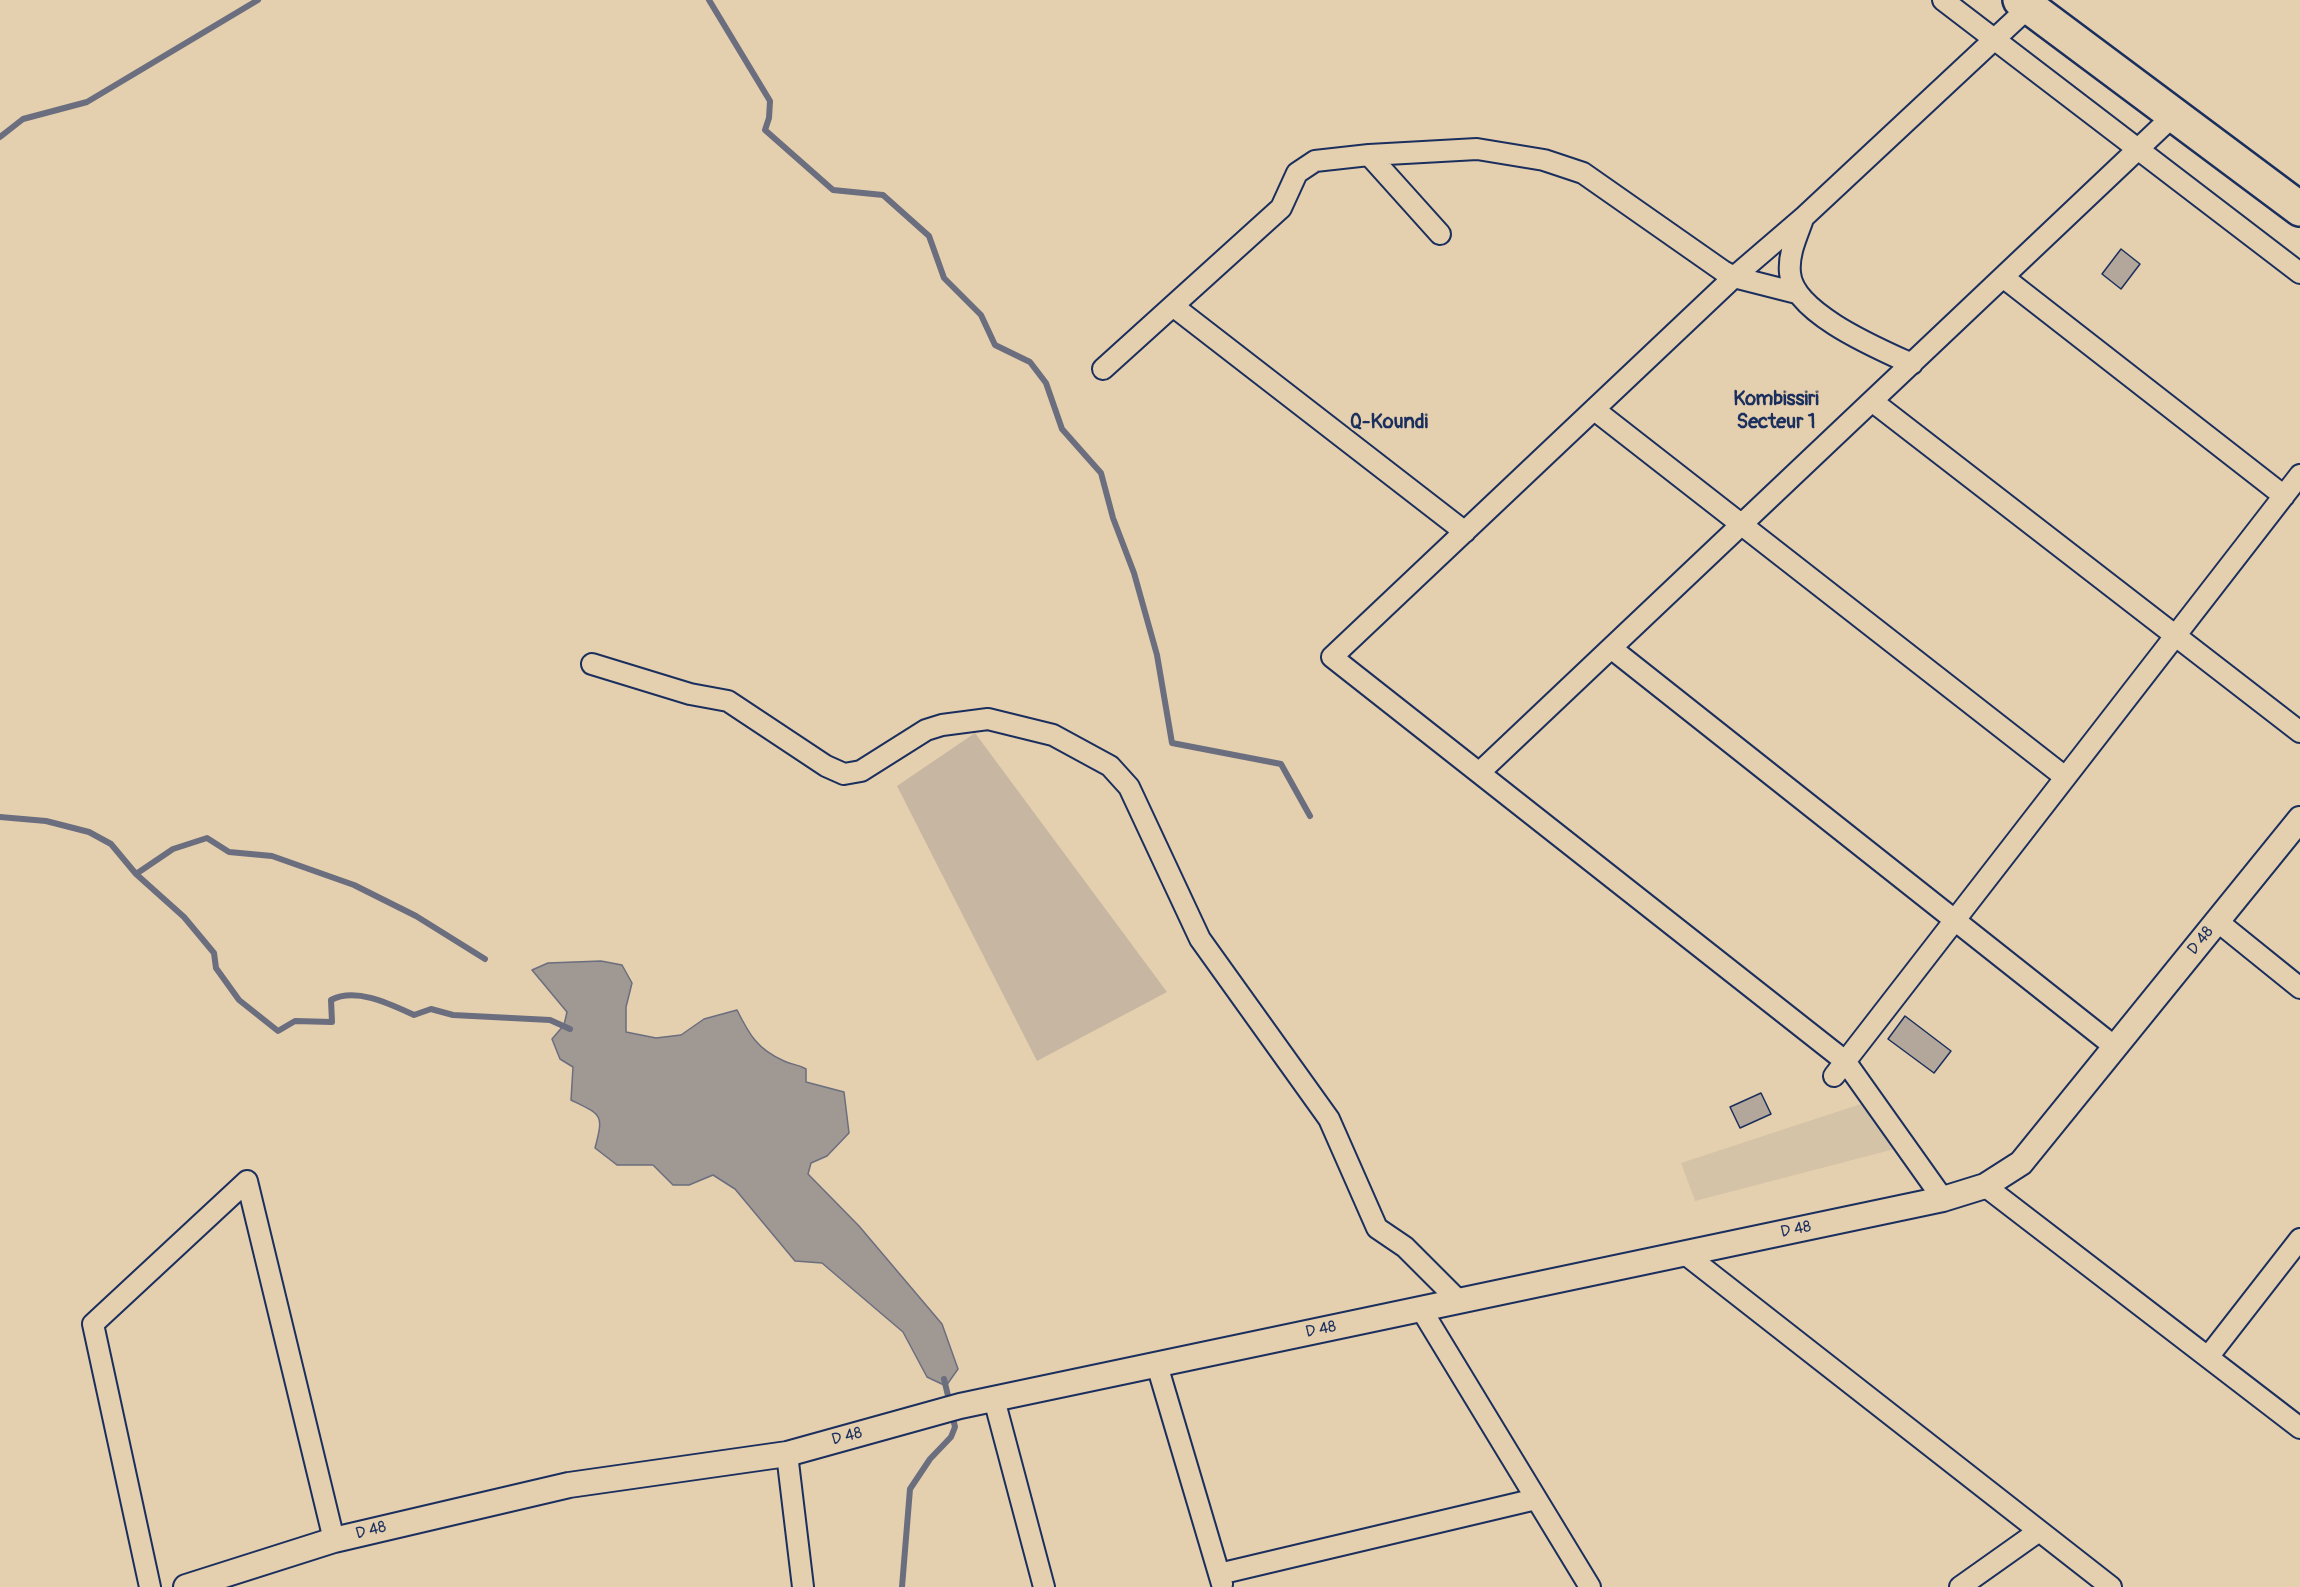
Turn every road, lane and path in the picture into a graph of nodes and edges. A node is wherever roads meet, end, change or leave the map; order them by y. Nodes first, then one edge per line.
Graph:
1 (1943, 0) edge
2 (2024, 3) edge
3 (1995, 38) junction
4 (2174, 115) junction
5 (2139, 149) junction
6 (1369, 155) junction
7 (2300, 209) edge
8 (1805, 216) junction
9 (1440, 234) dead end
10 (2300, 273) edge
11 (1734, 277) junction
12 (2003, 277) junction
13 (1797, 293) junction
14 (1173, 306) junction
15 (1912, 364) junction
16 (1103, 369) dead end
17 (1872, 401) junction
18 (1596, 411) junction
19 (2300, 475) edge
20 (2284, 496) junction
21 (1742, 524) junction
22 (1466, 532) junction
23 (2175, 636) junction
24 (1611, 648) junction
25 (592, 664) dead end
26 (2300, 732) edge
27 (1479, 772) junction
28 (2065, 777) junction
29 (2300, 819) edge
30 (1955, 920) junction
31 (2217, 921) junction
32 (2300, 988) edge
33 (2115, 1047) junction
34 (1840, 1068) junction
35 (1985, 1186) junction
36 (1943, 1199) junction
37 (2300, 1239) edge
38 (1684, 1253) junction
39 (1459, 1301) junction
40 (1421, 1309) junction
41 (2208, 1357) junction
42 (1157, 1365) junction
43 (994, 1399) junction
44 (2300, 1428) edge
45 (787, 1454) junction
46 (1536, 1499) junction
47 (2039, 1531) junction
48 (334, 1540) junction
49 (1220, 1581) edge
50 (150, 1587) edge
51 (186, 1587) edge
52 (803, 1587) edge
53 (1044, 1587) edge
54 (1590, 1587) edge
55 (1960, 1587) edge
56 (2111, 1587) edge

1 - 3 street
2 - 3 street
2 - 4 highway
3 - 5 street
3 - 8 street
4 - 5 street
4 - 7 highway
5 - 10 street
5 - 12 street
6 - 9 street
6 - 11 street
6 - 14 street
8 - 11 street
8 - 13 street
11 - 13 street
11 - 18 street
12 - 15 street
12 - 20 street
13 - 15 street
14 - 16 street
14 - 22 street
15 - 17 street
17 - 21 street
17 - 23 street
18 - 21 street
18 - 22 street
19 - 20 street
20 - 23 street
21 - 24 street
21 - 28 street
22 - 27 street
23 - 26 street
23 - 28 street
24 - 27 street
24 - 30 street
25 - 39 street
27 - 34 street
28 - 30 street
29 - 31 street, D 48
30 - 33 street
30 - 34 street
31 - 32 street
31 - 33 street, D 48
33 - 35 street, D 48
34 - 36 street
35 - 36 street, D 48
35 - 41 street
36 - 38 street, D 48
37 - 41 street
38 - 39 street, D 48
38 - 47 street
39 - 40 street, D 48
40 - 42 street, D 48
40 - 46 street
41 - 44 street
42 - 43 street, D 48
42 - 49 street
43 - 45 street, D 48
43 - 53 street
45 - 48 street, D 48
45 - 52 street
46 - 49 street
46 - 54 street
47 - 55 street
47 - 56 street
48 - 50 street
48 - 51 street, D 48

